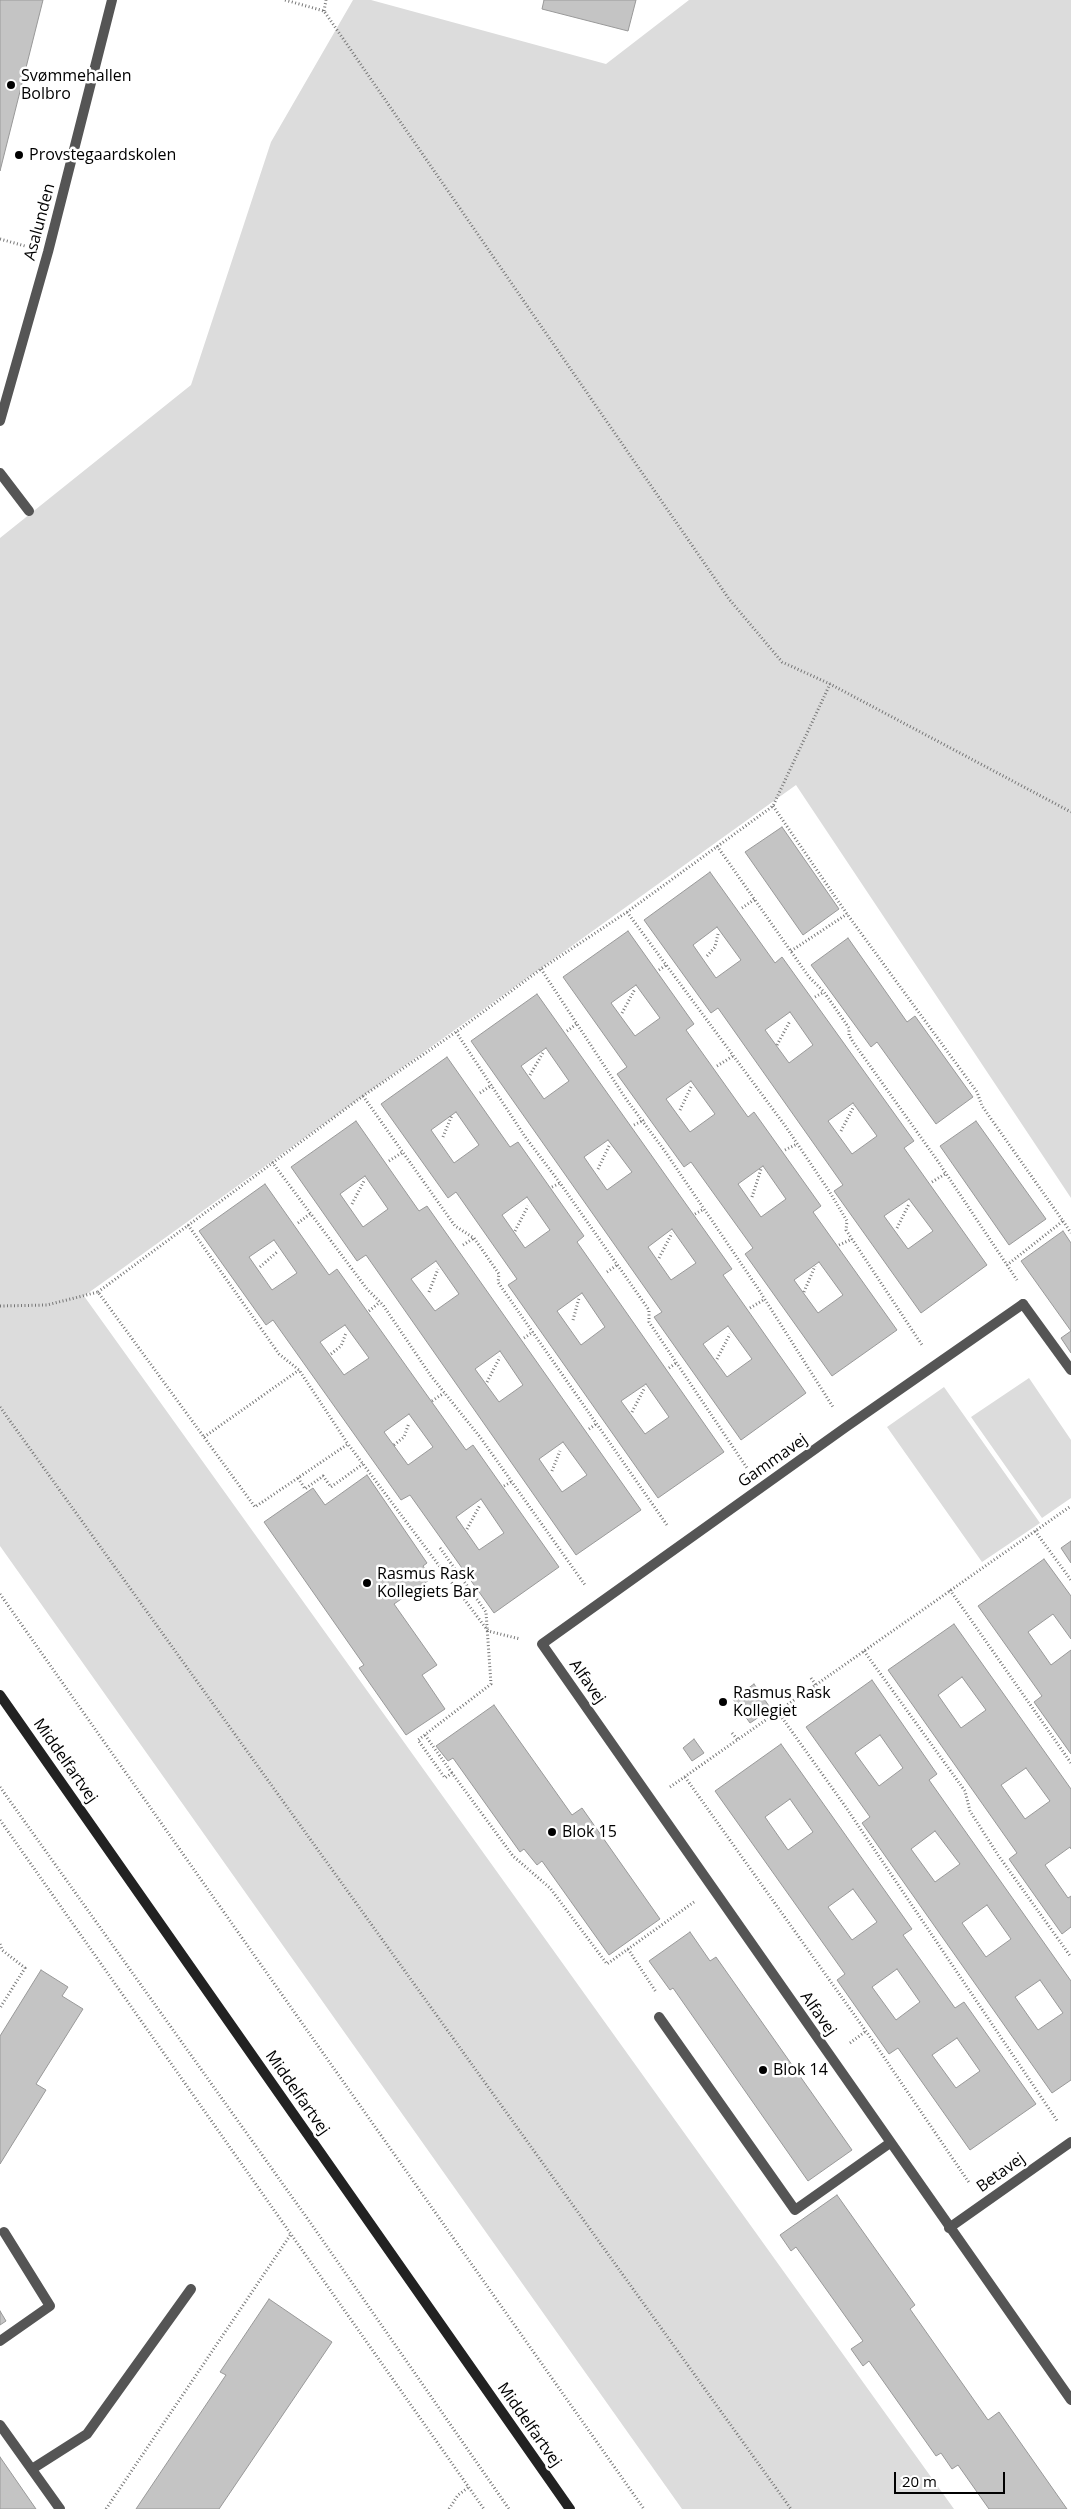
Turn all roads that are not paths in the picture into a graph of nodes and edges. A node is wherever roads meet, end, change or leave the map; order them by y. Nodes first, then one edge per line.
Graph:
1 (112, 0) edge
2 (0, 421) edge
3 (0, 474) edge
4 (29, 511) dead end
5 (1071, 1370) edge
6 (542, 1644) joint
7 (0, 1695) edge
8 (659, 2017) dead end
9 (1071, 2142) edge
10 (890, 2143) junction
11 (949, 2228) junction
12 (4, 2232) dead end
13 (191, 2288) dead end
14 (0, 2341) edge
15 (1069, 2393) edge
16 (0, 2425) edge
17 (32, 2469) junction
18 (60, 2509) edge
19 (570, 2509) edge

1 - 2 street, Asalunden
3 - 4 street
5 - 6 street, Gammavej
6 - 10 street, Alfavej
7 - 19 main road, Middelfartvej
8 - 10 street
9 - 11 street, Betavej
10 - 11 street, Alfavej
11 - 15 street, Alfavej
12 - 14 street
13 - 17 street
16 - 17 street
17 - 18 street

